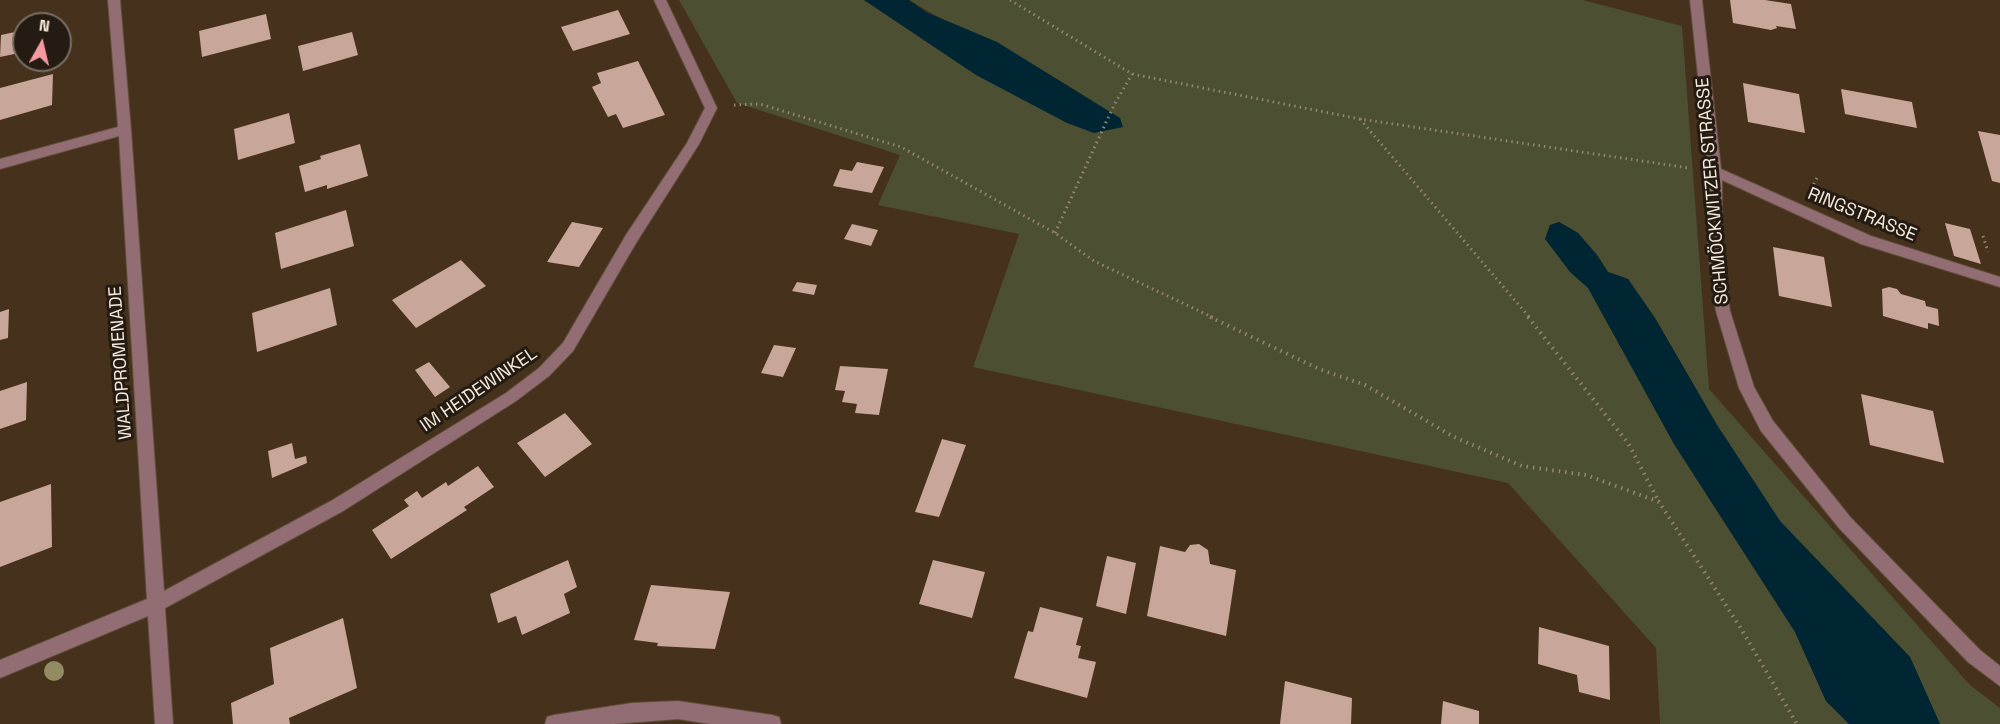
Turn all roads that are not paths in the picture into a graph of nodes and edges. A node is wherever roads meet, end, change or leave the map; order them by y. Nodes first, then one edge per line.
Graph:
1 (114, 0) edge
2 (660, 0) edge
3 (1696, 0) edge
4 (125, 130) junction
5 (0, 165) edge
6 (1715, 172) junction
7 (2000, 282) edge
8 (156, 604) junction
9 (0, 669) edge
10 (2000, 677) edge
11 (164, 724) edge
12 (554, 724) edge
13 (772, 724) edge

1 - 4 street, WALDPROMENADE
2 - 8 street, IM HEIDEWINKEL
3 - 6 street, SCHMÖCKWITZER STRASSE
4 - 5 street
4 - 8 street, WALDPROMENADE
6 - 7 street, RINGSTRASSE
6 - 10 street, SCHMÖCKWITZER STRASSE
8 - 9 street, IM HEIDEWINKEL
8 - 11 street, WALDPROMENADE
12 - 13 street

